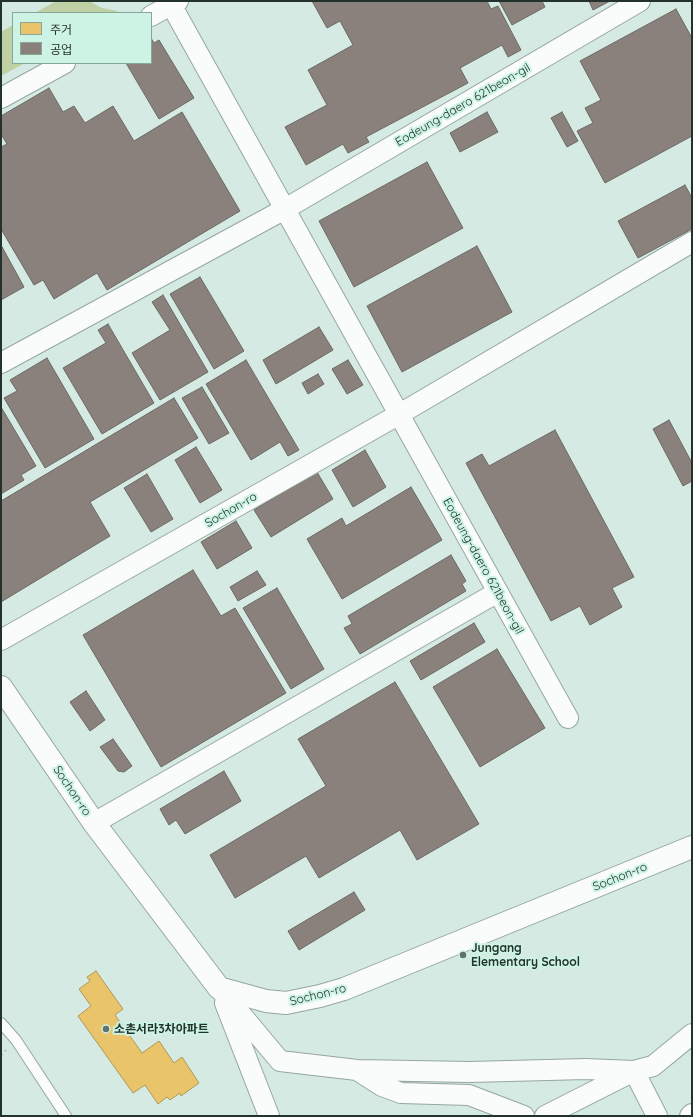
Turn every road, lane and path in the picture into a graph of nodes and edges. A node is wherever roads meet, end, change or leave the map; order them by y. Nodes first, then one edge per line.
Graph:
1 (640, 1) edge
2 (173, 2) edge
3 (152, 15) edge
4 (63, 64) edge
5 (1, 98) edge
6 (285, 209) junction
7 (692, 242) edge
8 (1, 363) edge
9 (398, 415) junction
10 (498, 592) junction
11 (1, 640) edge
12 (1, 687) edge
13 (568, 718) dead end
14 (94, 823) junction
15 (692, 847) edge
16 (219, 988) junction
17 (1, 1023) edge
18 (692, 1034) edge
19 (357, 1070) junction
20 (634, 1071) junction
21 (692, 1114) edge
22 (66, 1116) edge
23 (269, 1116) edge
24 (524, 1116) edge
25 (545, 1116) edge
26 (657, 1116) edge
27 (690, 1116) edge

1 - 6 street, Eodeung-daero 621beon-gil
2 - 3 street
2 - 6 street, Eodeung-daero 621beon-gil
4 - 5 street
6 - 8 street
6 - 9 street, Eodeung-daero 621beon-gil
7 - 9 street
9 - 10 street, Eodeung-daero 621beon-gil
9 - 11 street, Sochon-ro
10 - 13 street, Eodeung-daero 621beon-gil
10 - 14 street
12 - 14 street, Sochon-ro
14 - 16 street, Sochon-ro
15 - 16 street, Sochon-ro
16 - 19 street
16 - 23 street
17 - 22 lane
18 - 20 street
19 - 20 street
19 - 24 street
20 - 25 street
20 - 26 street
21 - 27 street

